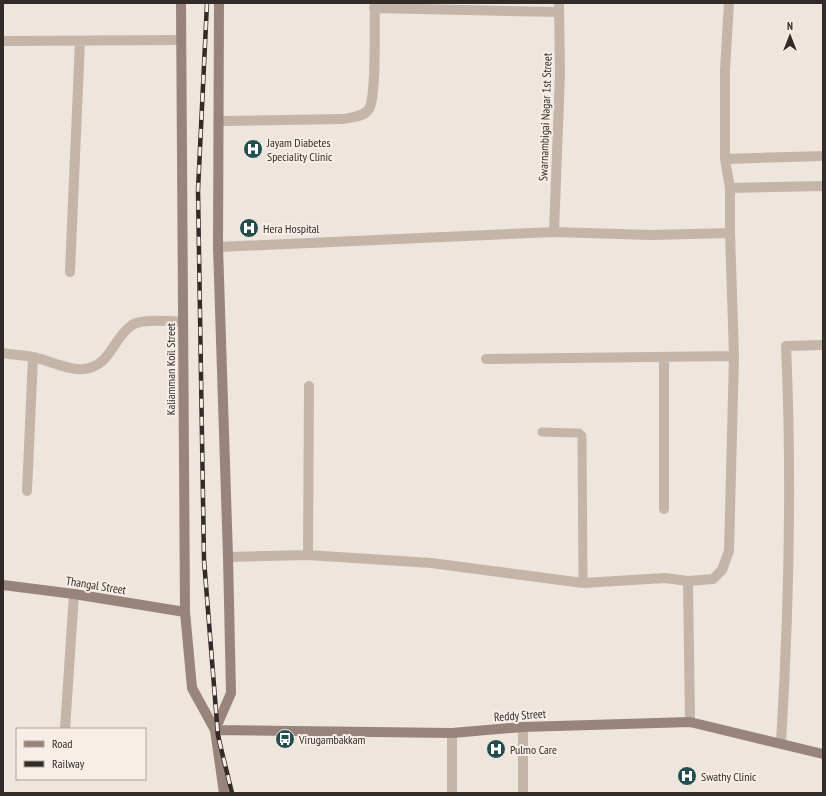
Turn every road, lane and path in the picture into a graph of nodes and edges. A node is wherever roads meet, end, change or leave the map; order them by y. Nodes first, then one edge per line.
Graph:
1 (180, 3) edge
2 (219, 3) edge
3 (729, 3) edge
4 (375, 6) edge
5 (559, 8) edge
6 (180, 40) junction
7 (3, 41) edge
8 (80, 41) junction
9 (220, 121) junction
10 (823, 156) edge
11 (725, 159) junction
12 (823, 186) edge
13 (730, 188) junction
14 (554, 232) junction
15 (730, 233) junction
16 (218, 247) junction
17 (70, 272) dead end
18 (183, 322) junction
19 (823, 345) edge
20 (3, 353) edge
21 (734, 356) junction
22 (34, 357) junction
23 (664, 357) junction
24 (486, 359) dead end
25 (309, 386) dead end
26 (542, 432) dead end
27 (27, 491) dead end
28 (664, 509) dead end
29 (308, 555) junction
30 (228, 557) junction
31 (688, 581) junction
32 (583, 583) junction
33 (3, 585) edge
34 (74, 594) junction
35 (185, 612) junction
36 (690, 722) junction
37 (523, 727) junction
38 (65, 728) edge
39 (215, 730) junction
40 (452, 733) junction
41 (781, 743) junction
42 (823, 754) edge
43 (224, 793) edge
44 (452, 793) edge
45 (523, 793) edge

1 - 6 main road, Kaliamman Koil Street
2 - 9 main road
3 - 11 street
4 - 5 street
4 - 9 street
5 - 14 street, Swarnambigai Nagar 1st Street
6 - 8 street
6 - 18 main road, Kaliamman Koil Street
7 - 8 street
8 - 17 street
9 - 16 main road
10 - 11 street
11 - 13 street
12 - 13 street
13 - 15 street
14 - 15 street
14 - 16 street
15 - 21 street
16 - 30 main road
18 - 22 street
18 - 35 main road, Kaliamman Koil Street
19 - 41 street
20 - 22 street
21 - 23 street
21 - 31 street
22 - 27 street
23 - 24 street
23 - 28 street
25 - 29 street
26 - 32 lane
29 - 30 street
29 - 32 street
30 - 39 main road
31 - 32 street
31 - 36 street
33 - 34 main road, Thangal Street
34 - 35 main road, Thangal Street
34 - 38 street
35 - 39 main road, Kaliamman Koil Street
36 - 37 main road, Reddy Street
36 - 41 main road, Reddy Street
37 - 40 main road, Reddy Street
37 - 45 street
39 - 40 main road, Reddy Street
39 - 43 main road, Kaliamman Koil Street
40 - 44 street
41 - 42 main road, Reddy Street

